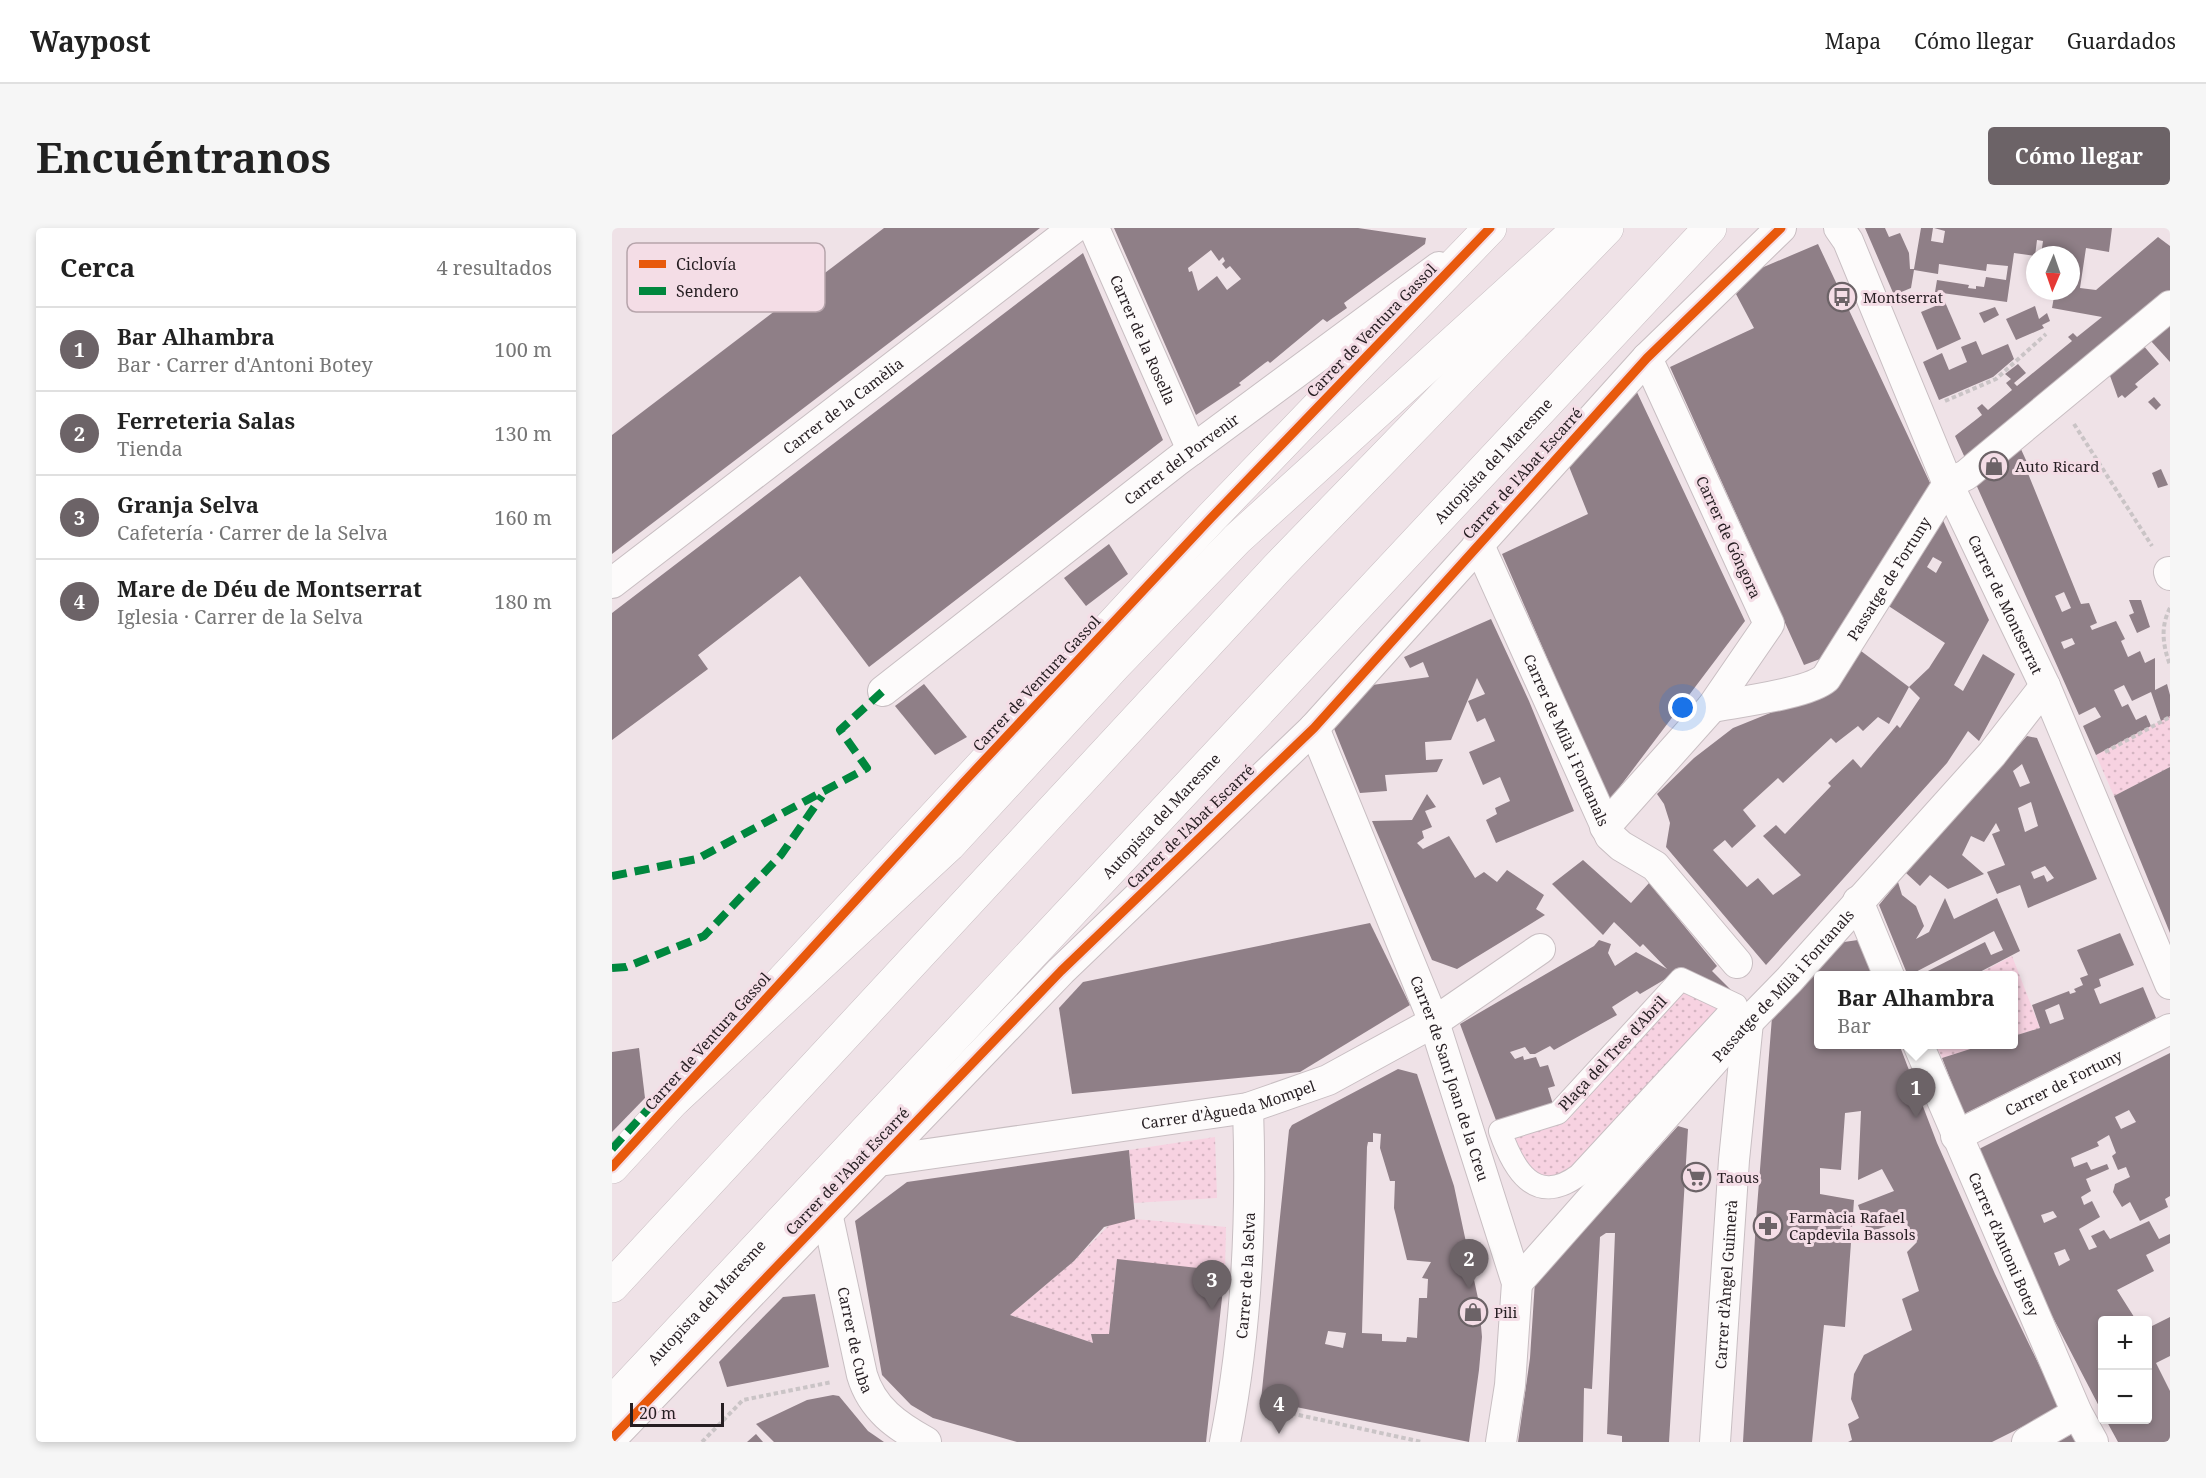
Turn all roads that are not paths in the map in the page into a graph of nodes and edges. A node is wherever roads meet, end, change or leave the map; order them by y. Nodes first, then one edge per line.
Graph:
1 (1074, 228) edge
2 (1094, 228) edge
3 (1579, 228) edge
4 (1607, 228) edge
5 (1710, 228) edge
6 (1781, 228) edge
7 (1839, 228) edge
8 (1487, 231) edge
9 (2170, 306) edge
10 (1647, 358) junction
11 (1192, 450) junction
12 (1948, 484) junction
13 (1478, 543) junction
14 (612, 583) edge
15 (2045, 686) junction
16 (883, 691) dead end
17 (1712, 708) junction
18 (1314, 728) junction
19 (1605, 827) junction
20 (1858, 901) junction
21 (1540, 949) dead end
22 (1737, 963) dead end
23 (1887, 971) edge
24 (2170, 984) edge
25 (1742, 1013) junction
26 (1434, 1022) junction
27 (2170, 1029) edge
28 (1920, 1049) edge
29 (663, 1103) junction
30 (1248, 1108) junction
31 (1956, 1136) junction
32 (612, 1149) edge
33 (879, 1161) junction
34 (612, 1167) edge
35 (827, 1213) junction
36 (1518, 1283) junction
37 (612, 1286) edge
38 (612, 1403) edge
39 (2078, 1413) junction
40 (612, 1438) edge
41 (926, 1442) edge
42 (1225, 1442) edge
43 (1501, 1442) edge
44 (1715, 1442) edge
45 (2027, 1442) edge
46 (2092, 1442) edge

1 - 14 street, Carrer de la Camèlia
2 - 11 street, Carrer de la Rosella
3 - 29 main road
4 - 37 main road
5 - 38 main road, Autopista del Maresme
6 - 10 street, Carrer de l'Abat Escarré
7 - 12 street, Carrer de Montserrat
8 - 11 street, Carrer del Porvenir
8 - 29 main road, Carrer de Ventura Gassol
9 - 12 street, Passatge de Fortuny
10 - 13 street, Carrer de l'Abat Escarré
10 - 17 street, Carrer de Góngora
11 - 16 street, Carrer del Porvenir
12 - 15 street, Carrer de Montserrat
12 - 17 street, Passatge de Fortuny
13 - 18 street, Carrer de l'Abat Escarré
13 - 19 street, Carrer de Milà i Fontanals
15 - 20 street, Passatge de Milà i Fontanals
15 - 24 street, Carrer de Montserrat
17 - 19 street
18 - 26 street, Carrer de Sant Joan de la Creu
18 - 33 street, Carrer de l'Abat Escarré
19 - 22 street, Carrer de Milà i Fontanals
20 - 23 street
20 - 25 street, Passatge de Milà i Fontanals
21 - 26 street, Carrer d'Àgueda Mompel
25 - 25 street, Plaça del Tres d'Abril
25 - 36 street, Passatge de Milà i Fontanals
25 - 44 street, Carrer d'Àngel Guimerà
26 - 30 street, Carrer d'Àgueda Mompel
26 - 36 street, Carrer de Sant Joan de la Creu
27 - 31 street, Carrer de Fortuny
28 - 31 street, Carrer d'Antoni Botey
29 - 32 street
29 - 34 main road, Carrer de Ventura Gassol
30 - 33 street, Carrer d'Àgueda Mompel
30 - 42 street, Carrer de la Selva
31 - 39 street, Carrer d'Antoni Botey
33 - 35 street, Carrer de l'Abat Escarré
35 - 40 street, Carrer de l'Abat Escarré
35 - 41 street, Carrer de Cuba
36 - 43 street, Carrer de Sant Joan de la Creu
39 - 45 street
39 - 46 street, Carrer d'Antoni Botey

